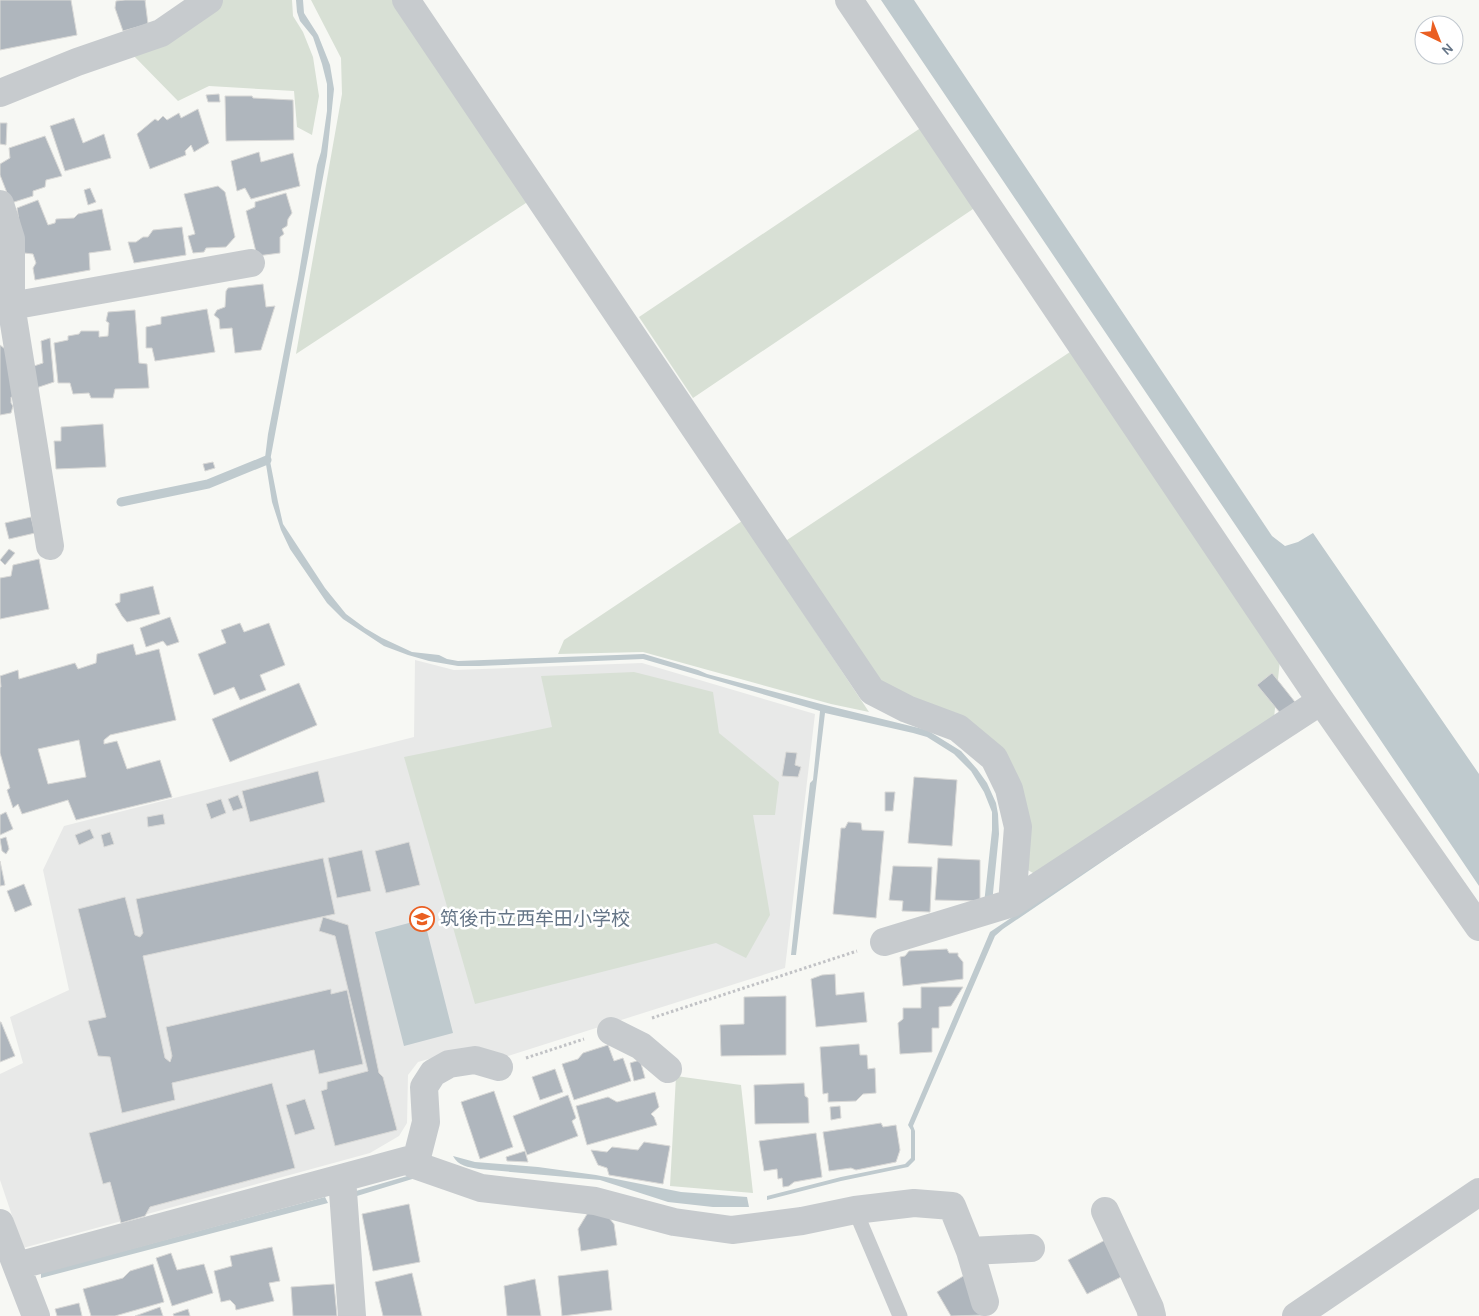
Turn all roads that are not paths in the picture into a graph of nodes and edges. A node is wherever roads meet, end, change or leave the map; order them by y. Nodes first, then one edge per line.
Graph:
1 (209, 0) edge
2 (406, 0) edge
3 (849, 0) edge
4 (0, 93) edge
5 (0, 204) edge
6 (251, 263) dead end
7 (5, 307) edge
8 (50, 546) dead end
9 (1321, 701) junction
10 (1012, 904) junction
11 (1479, 927) edge
12 (884, 942) road end
13 (611, 1031) road end
14 (499, 1066) road end
15 (668, 1068) dead end
16 (415, 1165) junction
17 (342, 1178) junction
18 (1479, 1192) edge
19 (855, 1210) junction
20 (1105, 1211) dead end
21 (1, 1230) edge
22 (1032, 1248) dead end
23 (970, 1250) junction
24 (17, 1266) junction
25 (985, 1302) dead end
26 (36, 1316) edge
27 (352, 1316) edge
28 (900, 1316) edge
29 (1152, 1316) edge
30 (1296, 1316) edge

1 - 4 street
2 - 10 street
3 - 9 street
5 - 7 street
6 - 7 street
7 - 8 street
9 - 10 street
9 - 11 street
10 - 12 street
13 - 15 street
14 - 16 street
16 - 17 street
16 - 19 street
17 - 24 street
17 - 27 street
18 - 30 street
19 - 23 street
19 - 28 lane
20 - 29 street
21 - 24 street
22 - 23 street
23 - 25 street
24 - 26 street

